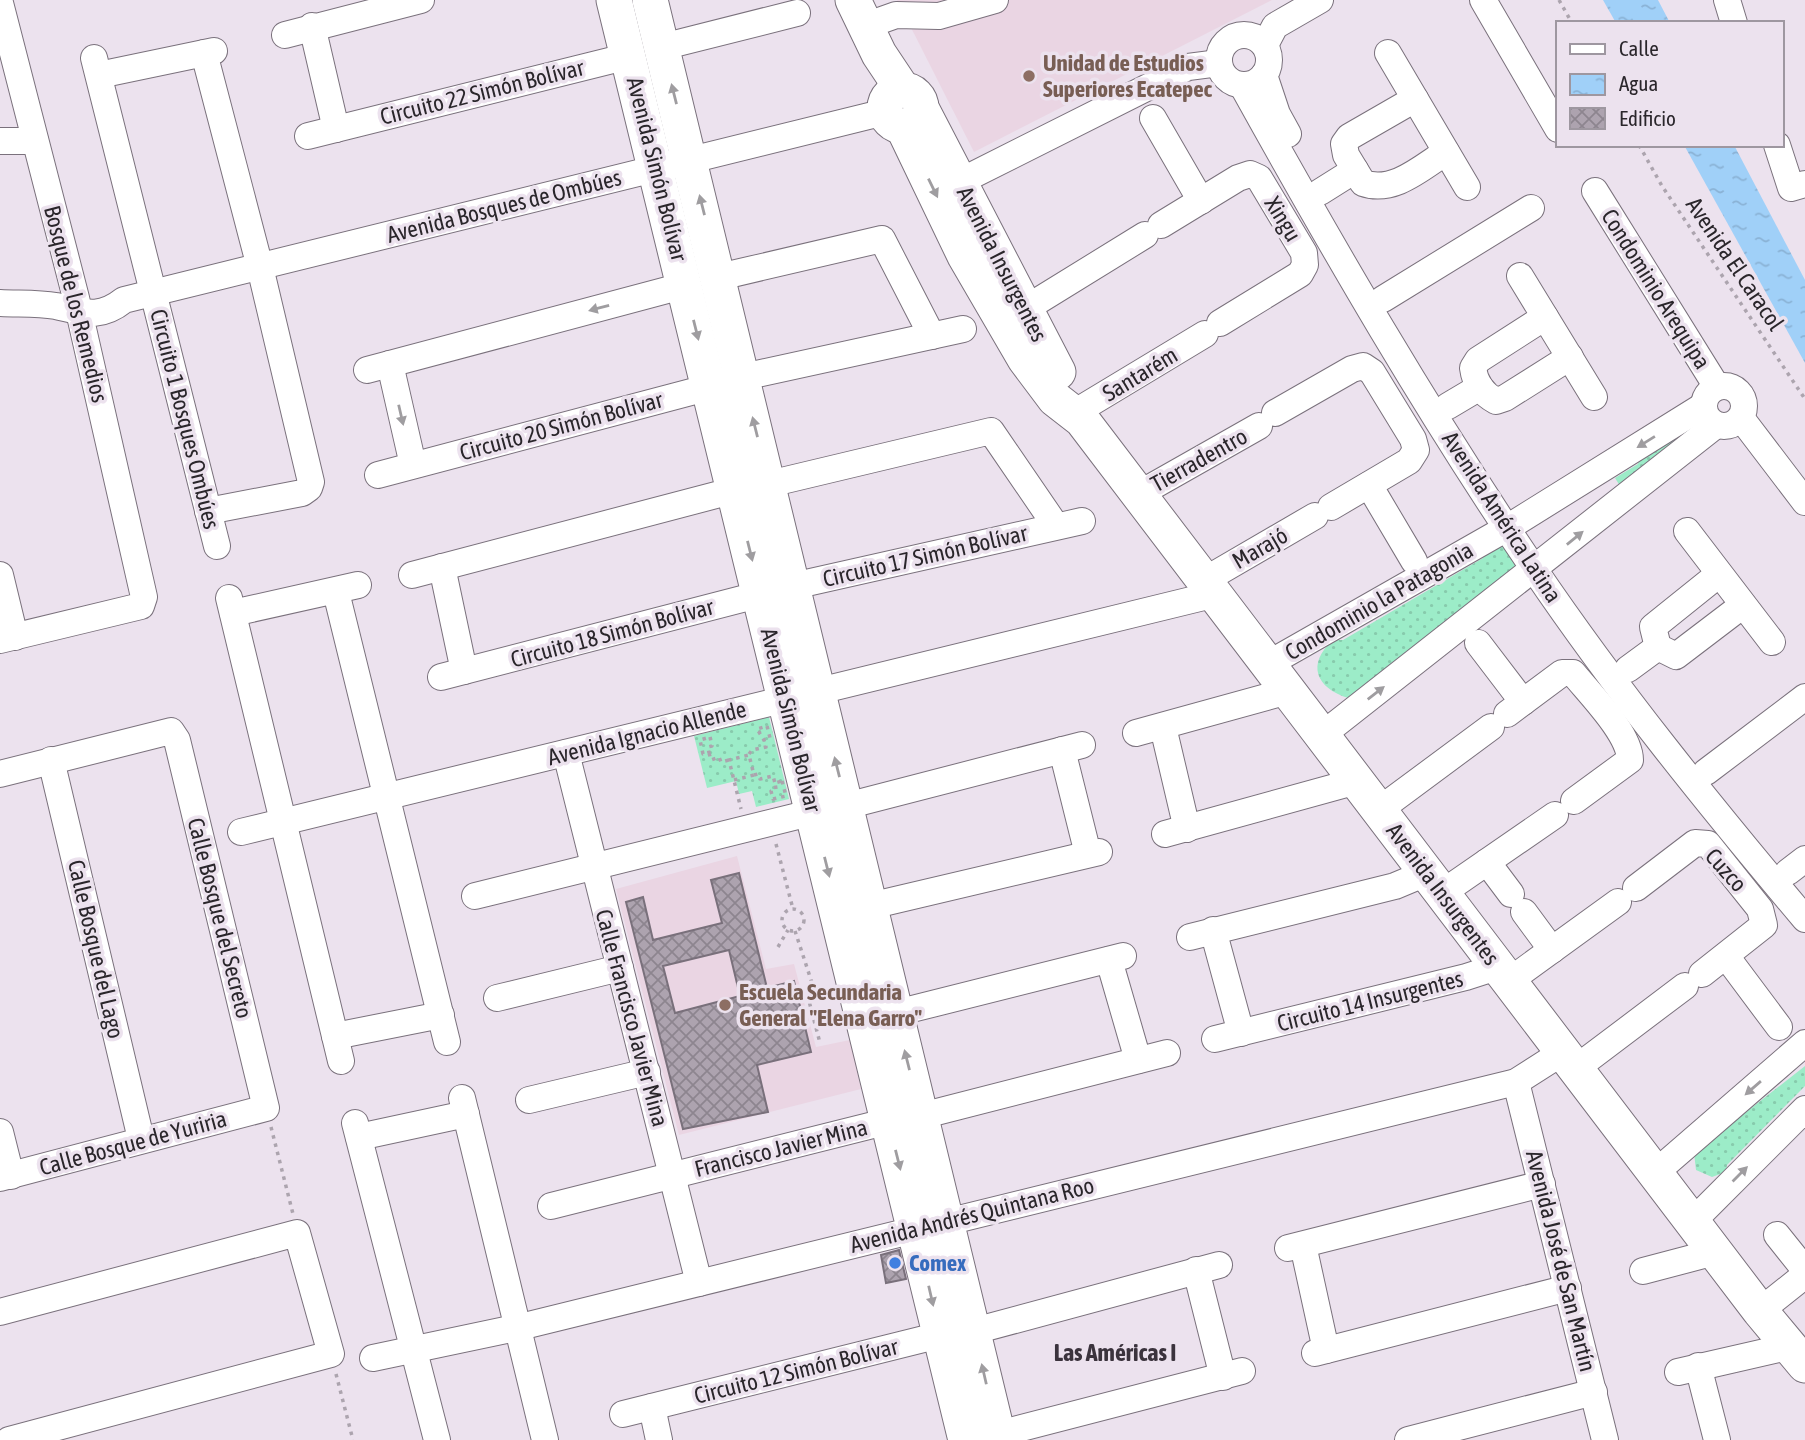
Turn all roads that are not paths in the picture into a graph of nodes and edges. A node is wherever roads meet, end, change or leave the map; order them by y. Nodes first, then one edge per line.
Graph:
1 (421, 0) edge
2 (614, 0) edge
3 (650, 0) edge
4 (1321, 0) edge
5 (1483, 0) edge
6 (1727, 0) edge
7 (987, 2) edge
8 (1, 9) edge
9 (778, 10) edge
10 (1733, 21) edge
11 (312, 26) junction
12 (866, 27) edge
13 (285, 35) dead end
14 (1265, 45) junction
15 (662, 47) junction
16 (1388, 52) dead end
17 (629, 56) junction
18 (1219, 63) junction
19 (1253, 80) junction
20 (1415, 99) junction
21 (900, 107) junction
22 (1153, 118) dead end
23 (1556, 125) edge
24 (336, 129) junction
25 (308, 136) dead end
26 (0, 141) edge
27 (35, 141) junction
28 (1778, 147) edge
29 (1446, 152) junction
30 (691, 160) junction
31 (657, 169) junction
32 (1355, 170) junction
33 (959, 182) junction
34 (1805, 184) edge
35 (1467, 187) dead end
36 (1595, 191) dead end
37 (1201, 201) junction
38 (1316, 201) junction
39 (1531, 208) dead end
40 (1287, 224) junction
41 (260, 267) junction
42 (1520, 276) dead end
43 (719, 277) junction
44 (686, 285) junction
45 (153, 292) junction
46 (1384, 299) junction
47 (0, 303) edge
48 (70, 306) junction
49 (1026, 309) junction
50 (1545, 317) junction
51 (963, 329) dead end
52 (1213, 329) joint
53 (932, 336) junction
54 (1570, 358) junction
55 (743, 377) junction
56 (710, 387) junction
57 (1480, 387) junction
58 (1419, 390) junction
59 (1594, 397) dead end
60 (1392, 405) junction
61 (1448, 406) junction
62 (1720, 409) junction
63 (1078, 415) junction
64 (413, 465) junction
65 (378, 475) dead end
66 (1369, 485) junction
67 (752, 487) junction
68 (1139, 494) junction
69 (1805, 502) edge
70 (208, 511) junction
71 (1514, 524) junction
72 (1687, 531) dead end
73 (217, 546) dead end
74 (1414, 561) dead end
75 (1542, 565) junction
76 (442, 567) junction
77 (1719, 574) junction
78 (0, 575) edge
79 (412, 575) dead end
80 (1210, 587) junction
81 (777, 590) junction
82 (1743, 605) junction
83 (8, 638) edge
84 (1772, 642) dead end
85 (1478, 643) dead end
86 (1658, 647) junction
87 (1278, 677) junction
88 (1626, 680) junction
89 (803, 696) junction
90 (1805, 697) edge
91 (1600, 707) junction
92 (1507, 714) junction
93 (1163, 727) junction
94 (1136, 733) dead end
95 (1322, 735) junction
96 (566, 753) junction
97 (51, 760) junction
98 (1706, 772) junction
99 (0, 774) edge
100 (1356, 781) junction
101 (385, 797) junction
102 (830, 809) junction
103 (1380, 810) junction
104 (282, 822) junction
105 (241, 832) dead end
106 (1487, 862) junction
107 (1759, 864) junction
108 (592, 865) junction
109 (1799, 874) edge
110 (1434, 883) junction
111 (1740, 883) junction
112 (475, 896) dead end
113 (870, 906) junction
114 (1805, 919) edge
115 (1552, 950) junction
116 (1726, 956) junction
117 (867, 961) junction
118 (620, 968) junction
119 (1503, 974) junction
120 (497, 998) dead end
121 (896, 1013) junction
122 (440, 1015) junction
123 (1779, 1027) dead end
124 (1241, 1033) junction
125 (335, 1036) junction
126 (1215, 1040) dead end
127 (447, 1042) dead end
128 (1805, 1044) edge
129 (1167, 1053) dead end
130 (1138, 1060) junction
131 (341, 1061) dead end
132 (1569, 1061) junction
133 (647, 1072) junction
134 (1516, 1082) junction
135 (529, 1100) dead end
136 (266, 1108) joint
137 (1805, 1109) edge
138 (905, 1118) junction
139 (0, 1132) edge
140 (141, 1139) junction
141 (1655, 1173) junction
142 (674, 1176) junction
143 (5, 1177) edge
144 (1542, 1184) junction
145 (551, 1206) dead end
146 (1692, 1222) junction
147 (931, 1226) junction
148 (1777, 1235) dead end
149 (1715, 1252) junction
150 (1805, 1270) edge
151 (1643, 1271) dead end
152 (1805, 1275) edge
153 (699, 1283) junction
154 (1568, 1288) junction
155 (1760, 1311) junction
156 (0, 1312) edge
157 (520, 1327) junction
158 (957, 1333) junction
159 (415, 1350) junction
160 (1796, 1356) edge
161 (373, 1358) dead end
162 (1594, 1392) junction
163 (652, 1407) junction
164 (623, 1414) dead end
165 (979, 1439) edge
166 (9, 1440) edge
167 (437, 1440) edge
168 (545, 1440) edge
169 (659, 1440) edge
170 (1408, 1440) edge
171 (1605, 1440) edge
172 (1717, 1440) edge

1 - 11 street
2 - 17 main road, Avenida Simón Bolívar
3 - 15 main road, Avenida Simón Bolívar
4 - 14 street
5 - 23 street
6 - 10 street
7 - 12 street
8 - 27 street, Bosque de los Remedios
9 - 15 street
11 - 13 street
11 - 24 street
12 - 21 main road, Avenida Insurgentes
14 - 18 street
14 - 19 street
30 -> 15 main road, Avenida Simón Bolívar
16 - 20 street
17 - 24 street, Circuito 22 Simón Bolívar
17 - 31 main road, Avenida Simón Bolívar
18 - 19 street, Avenida América Latina
18 - 33 street
19 - 38 street, Avenida América Latina
20 - 29 street
20 - 32 street
21 - 30 street, Avenida Bosques de Ombúes
21 - 33 main road, Avenida Insurgentes
21 -> 63 main road, Avenida Insurgentes
22 - 37 street
24 - 25 street, Circuito 22 Simón Bolívar
26 - 27 street
27 - 48 street, Bosque de los Remedios
28 - 34 street
29 - 32 street
29 - 35 street
30 - 31 street, Avenida Bosques de Ombúes
43 -> 30 main road, Avenida Simón Bolívar
31 - 41 street, Avenida Bosques de Ombúes
31 - 44 main road, Avenida Simón Bolívar
32 - 38 street
33 - 49 main road, Avenida Insurgentes
36 - 62 street, Condominio Arequipa
37 - 40 street, Xingu
37 - 49 street, Xingu
38 - 40 street
38 - 46 street, Avenida América Latina
38 - 58 street, Avenida América Latina
39 - 46 street
40 - 52 street, Xingu
41 - 45 street, Avenida Bosques de Ombúes
41 - 45 street, Circuito 1 Bosques Ombúes
41 - 70 street
42 - 50 street
43 - 53 street
43 - 55 main road, Avenida Simón Bolívar
44 -> 56 main road, Avenida Simón Bolívar
44 -> 64 street
45 - 48 street, Avenida Bosques de Ombúes
45 - 70 street, Circuito 1 Bosques Ombúes
46 - 61 street, Avenida América Latina
47 - 48 street, Avenida Bosques de Ombúes
48 - 83 street, Bosque de los Remedios
49 - 63 main road, Avenida Insurgentes
50 - 54 street
50 - 57 street
51 - 53 street
52 - 63 street, Santarém
53 - 55 street
54 - 57 street
54 - 59 street
67 -> 55 main road, Avenida Simón Bolívar
56 - 64 street, Circuito 20 Simón Bolívar
56 - 67 main road, Avenida Simón Bolívar
57 - 61 street
58 - 60 street
58 - 71 street, Avenida América Latina
60 - 66 street, Marajó
60 - 68 street, Tierradentro
61 - 71 street, Avenida América Latina
62 - 69 street, Condominio Arequipa
62 -> 71 street, Condominio la Patagonia
75 -> 62 street
63 - 68 main road, Avenida Insurgentes
64 - 65 street, Circuito 20 Simón Bolívar
66 - 74 street
66 - 80 street, Marajó
67 - 76 street
67 - 81 main road, Avenida Simón Bolívar
67 - 81 street, Circuito 17 Simón Bolívar
68 - 80 main road, Avenida Insurgentes
70 - 73 street, Circuito 1 Bosques Ombúes
71 - 75 street, Avenida América Latina
71 - 87 street, Condominio la Patagonia
72 - 77 street
75 - 88 street, Avenida América Latina
95 -> 75 street
76 - 79 street
76 - 81 street, Circuito 18 Simón Bolívar
77 - 82 street
77 - 86 street
78 - 83 street
80 - 87 main road, Avenida Insurgentes
80 - 89 street, Avenida Ignacio Allende
81 - 89 main road, Avenida Simón Bolívar
82 - 84 street
82 - 86 street
85 - 92 street
86 - 88 street
87 - 93 street, Condominio la Patagonia
87 - 95 main road, Avenida Insurgentes
88 - 91 street
88 - 98 street, Avenida América Latina
88 - 107 street, Avenida América Latina
89 - 96 street, Avenida Ignacio Allende
89 - 102 main road, Avenida Simón Bolívar
90 - 98 street
91 - 92 street
91 - 106 street
92 - 103 street
93 - 94 street, Condominio la Patagonia
93 - 100 street
95 - 100 main road, Avenida Insurgentes
96 - 101 street, Avenida Ignacio Allende
96 - 108 street, Calle Francisco Javier Mina
97 - 99 street
97 - 136 street, Calle Bosque del Secreto
97 - 140 street, Calle Bosque del Lago
98 - 109 street, Avenida América Latina
100 - 103 main road, Avenida Insurgentes
101 - 104 street, Avenida Ignacio Allende
101 - 104 street
101 - 122 street
102 - 108 street
102 - 113 main road, Avenida Simón Bolívar
102 - 113 street
102 -> 117 main road, Avenida Simón Bolívar
103 - 110 main road, Avenida Insurgentes
104 - 105 street, Avenida Ignacio Allende
104 - 125 street
106 - 110 street
106 - 115 street
107 - 111 street
107 - 114 street, Avenida América Latina
108 - 112 street
108 - 118 street, Calle Francisco Javier Mina
110 - 119 main road, Avenida Insurgentes
110 - 124 street
111 - 115 street, Cuzco
111 - 116 street, Cuzco
113 - 117 main road, Avenida Simón Bolívar
115 - 119 street, Circuito 14 Insurgentes
116 - 123 street
116 - 132 street, Cuzco
117 - 121 main road, Avenida Simón Bolívar
117 - 138 main road, Avenida Simón Bolívar
118 - 120 street
118 - 133 street, Calle Francisco Javier Mina
119 - 124 street, Circuito 14 Insurgentes
119 - 132 main road, Avenida Insurgentes
121 - 130 street
138 -> 121 main road, Avenida Simón Bolívar
122 - 125 street
122 - 127 street
124 - 126 street, Circuito 14 Insurgentes
125 - 131 street
128 -> 141 street
129 - 130 street, Francisco Javier Mina
130 - 138 street, Francisco Javier Mina
132 - 134 street, Avenida Andrés Quintana Roo
132 - 141 main road, Avenida Insurgentes
133 - 135 street
133 - 142 street, Calle Francisco Javier Mina
134 - 144 street, Avenida José de San Martín
134 - 147 street, Avenida Andrés Quintana Roo
136 - 140 street, Calle Bosque de Yuriria
146 -> 137 street
138 - 142 street, Francisco Javier Mina
138 - 147 main road, Avenida Simón Bolívar
139 - 143 street
140 - 143 street, Calle Bosque de Yuriria
141 - 146 main road, Avenida Insurgentes
142 - 145 street, Francisco Javier Mina
142 - 153 street, Calle Francisco Javier Mina
144 - 154 street, Avenida José de San Martín
144 - 154 street
146 - 149 main road, Avenida Insurgentes
147 - 153 street, Avenida Andrés Quintana Roo
147 - 158 main road, Avenida Simón Bolívar
148 - 150 street
149 - 151 street
149 - 155 main road, Avenida Insurgentes
152 - 155 street
153 - 157 street, Avenida Andrés Quintana Roo
154 - 162 street, Avenida José de San Martín
155 - 160 main road, Avenida Insurgentes
156 - 166 street
157 - 159 street, Avenida Andrés Quintana Roo
157 - 159 street
157 - 168 street
158 - 163 street, Circuito 12 Simón Bolívar
158 - 165 main road, Avenida Simón Bolívar
158 - 165 street, Circuito 12 Simón Bolívar
159 - 161 street, Avenida Andrés Quintana Roo
159 - 167 street
160 - 172 street
162 - 170 street
162 - 171 street, Avenida José de San Martín
163 - 164 street, Circuito 12 Simón Bolívar
163 - 169 street

